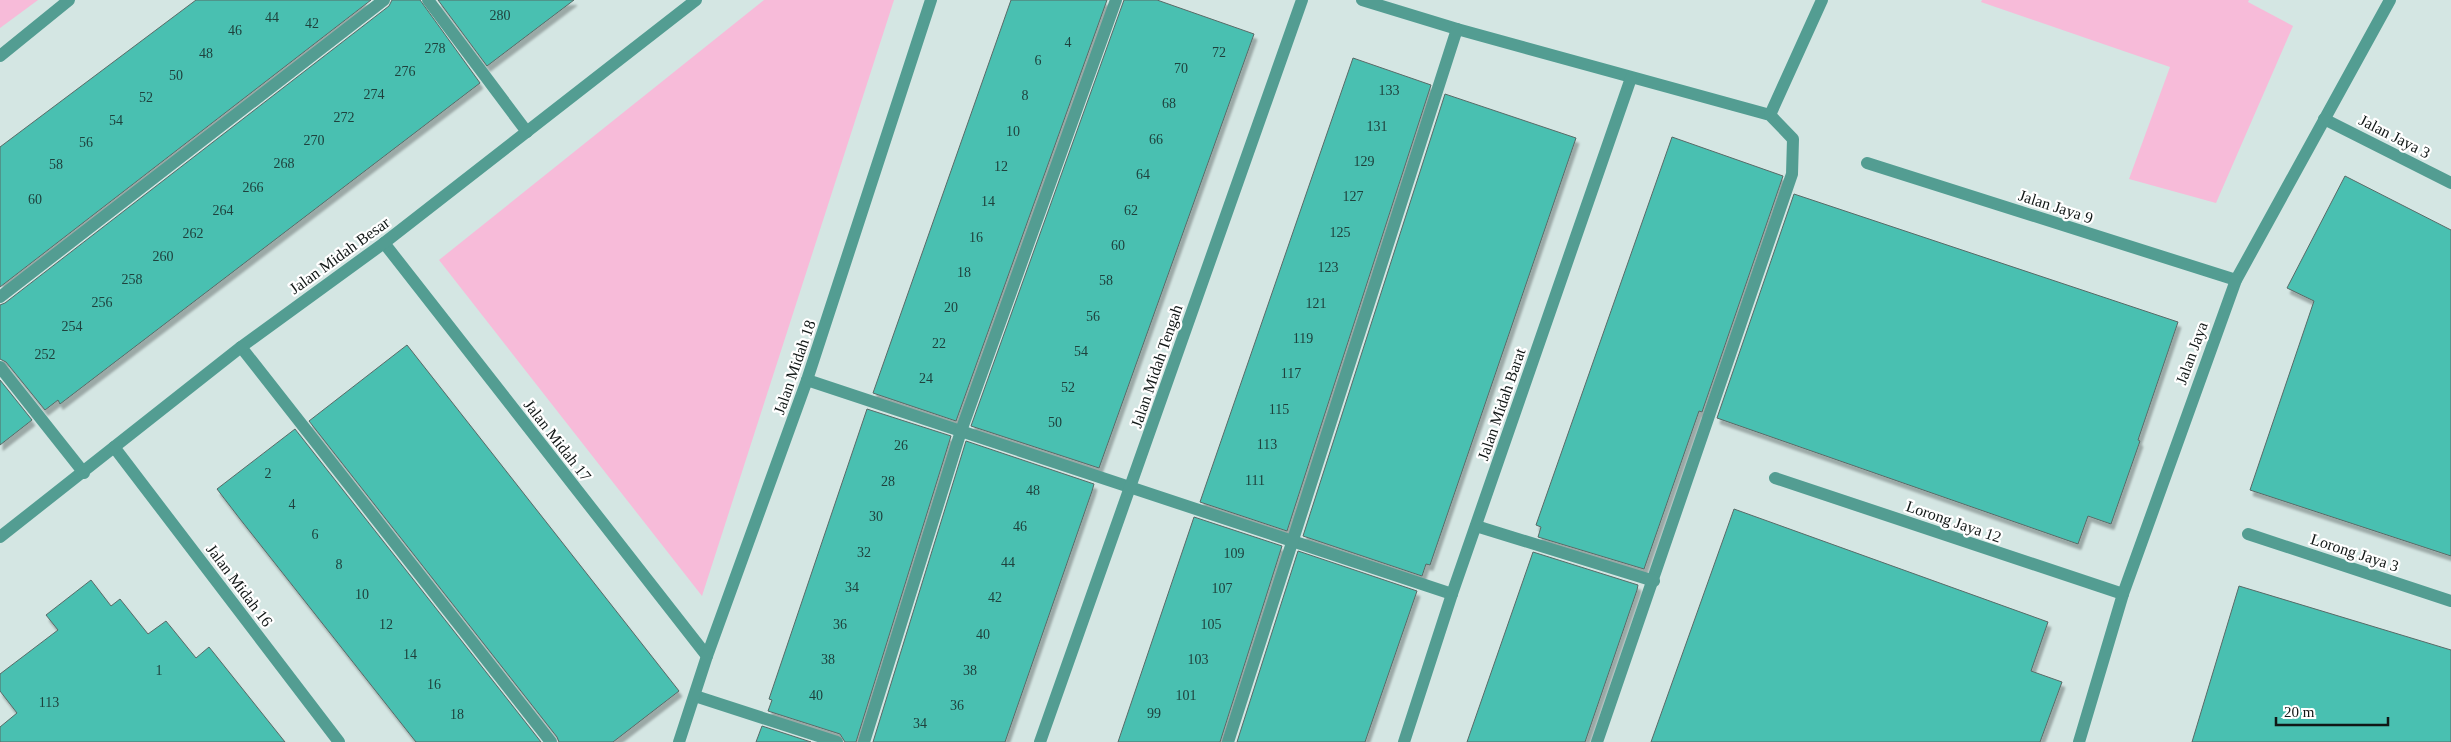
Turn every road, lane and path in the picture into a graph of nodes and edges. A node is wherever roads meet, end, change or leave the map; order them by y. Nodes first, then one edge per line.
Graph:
1 (69, 0) edge
2 (384, 0) edge
3 (428, 0) edge
4 (696, 0) edge
5 (931, 0) edge
6 (1116, 0) edge
7 (1302, 0) edge
8 (1362, 0) edge
9 (1822, 0) edge
10 (2390, 0) edge
11 (1457, 29) junction
12 (0, 56) edge
13 (1631, 78) junction
14 (1770, 115) junction
15 (2324, 119) junction
16 (527, 132) junction
17 (1867, 163) dead end
18 (2451, 183) edge
19 (384, 243) junction
20 (2236, 280) junction
21 (0, 298) edge
22 (241, 347) junction
23 (0, 367) edge
24 (807, 380) junction
25 (961, 431) junction
26 (114, 447) junction
27 (84, 473) junction
28 (1775, 478) dead end
29 (1131, 486) junction
30 (1476, 526) junction
31 (2248, 534) dead end
32 (0, 537) edge
33 (1294, 541) junction
34 (1654, 581) junction
35 (1452, 594) junction
36 (2123, 594) junction
37 (2451, 601) edge
38 (707, 656) junction
39 (695, 696) junction
40 (340, 742) edge
41 (551, 742) edge
42 (679, 742) edge
43 (837, 742) edge
44 (864, 742) edge
45 (1040, 742) edge
46 (1228, 742) edge
47 (1404, 742) edge
48 (1597, 742) edge
49 (2079, 742) edge

1 - 12 street
2 - 21 street
3 - 16 street
4 - 16 street, Jalan Midah Besar
5 - 24 street, Jalan Midah 18
6 - 25 street
7 - 29 street, Jalan Midah Tengah
8 - 11 street
9 - 14 street
10 - 15 street, Jalan Jaya
11 - 13 street
11 - 33 street
13 - 14 street
13 - 30 street, Jalan Midah Barat
14 - 34 street
15 - 18 street, Jalan Jaya 3
15 - 20 street, Jalan Jaya
16 - 19 street, Jalan Midah Besar
17 - 20 street, Jalan Jaya 9
19 - 22 street, Jalan Midah Besar
19 - 38 street, Jalan Midah 17
20 - 36 street, Jalan Jaya
22 - 26 street, Jalan Midah Besar
22 - 41 street
23 - 27 street
24 - 25 street
24 - 38 street, Jalan Midah 18
25 - 29 street
25 - 44 street
26 - 27 street, Jalan Midah Besar
26 - 40 street, Jalan Midah 16
27 - 32 street, Jalan Midah Besar
28 - 36 street, Lorong Jaya 12
29 - 33 street
29 - 45 street, Jalan Midah Tengah
30 - 34 street
30 - 35 street, Jalan Midah Barat
31 - 37 street, Lorong Jaya 3
33 - 35 street
33 - 46 street
34 - 48 street
35 - 47 street, Jalan Midah Barat
36 - 49 street, Jalan Jaya
38 - 39 street, Jalan Midah 18
39 - 42 street, Jalan Midah 18
39 - 43 street

